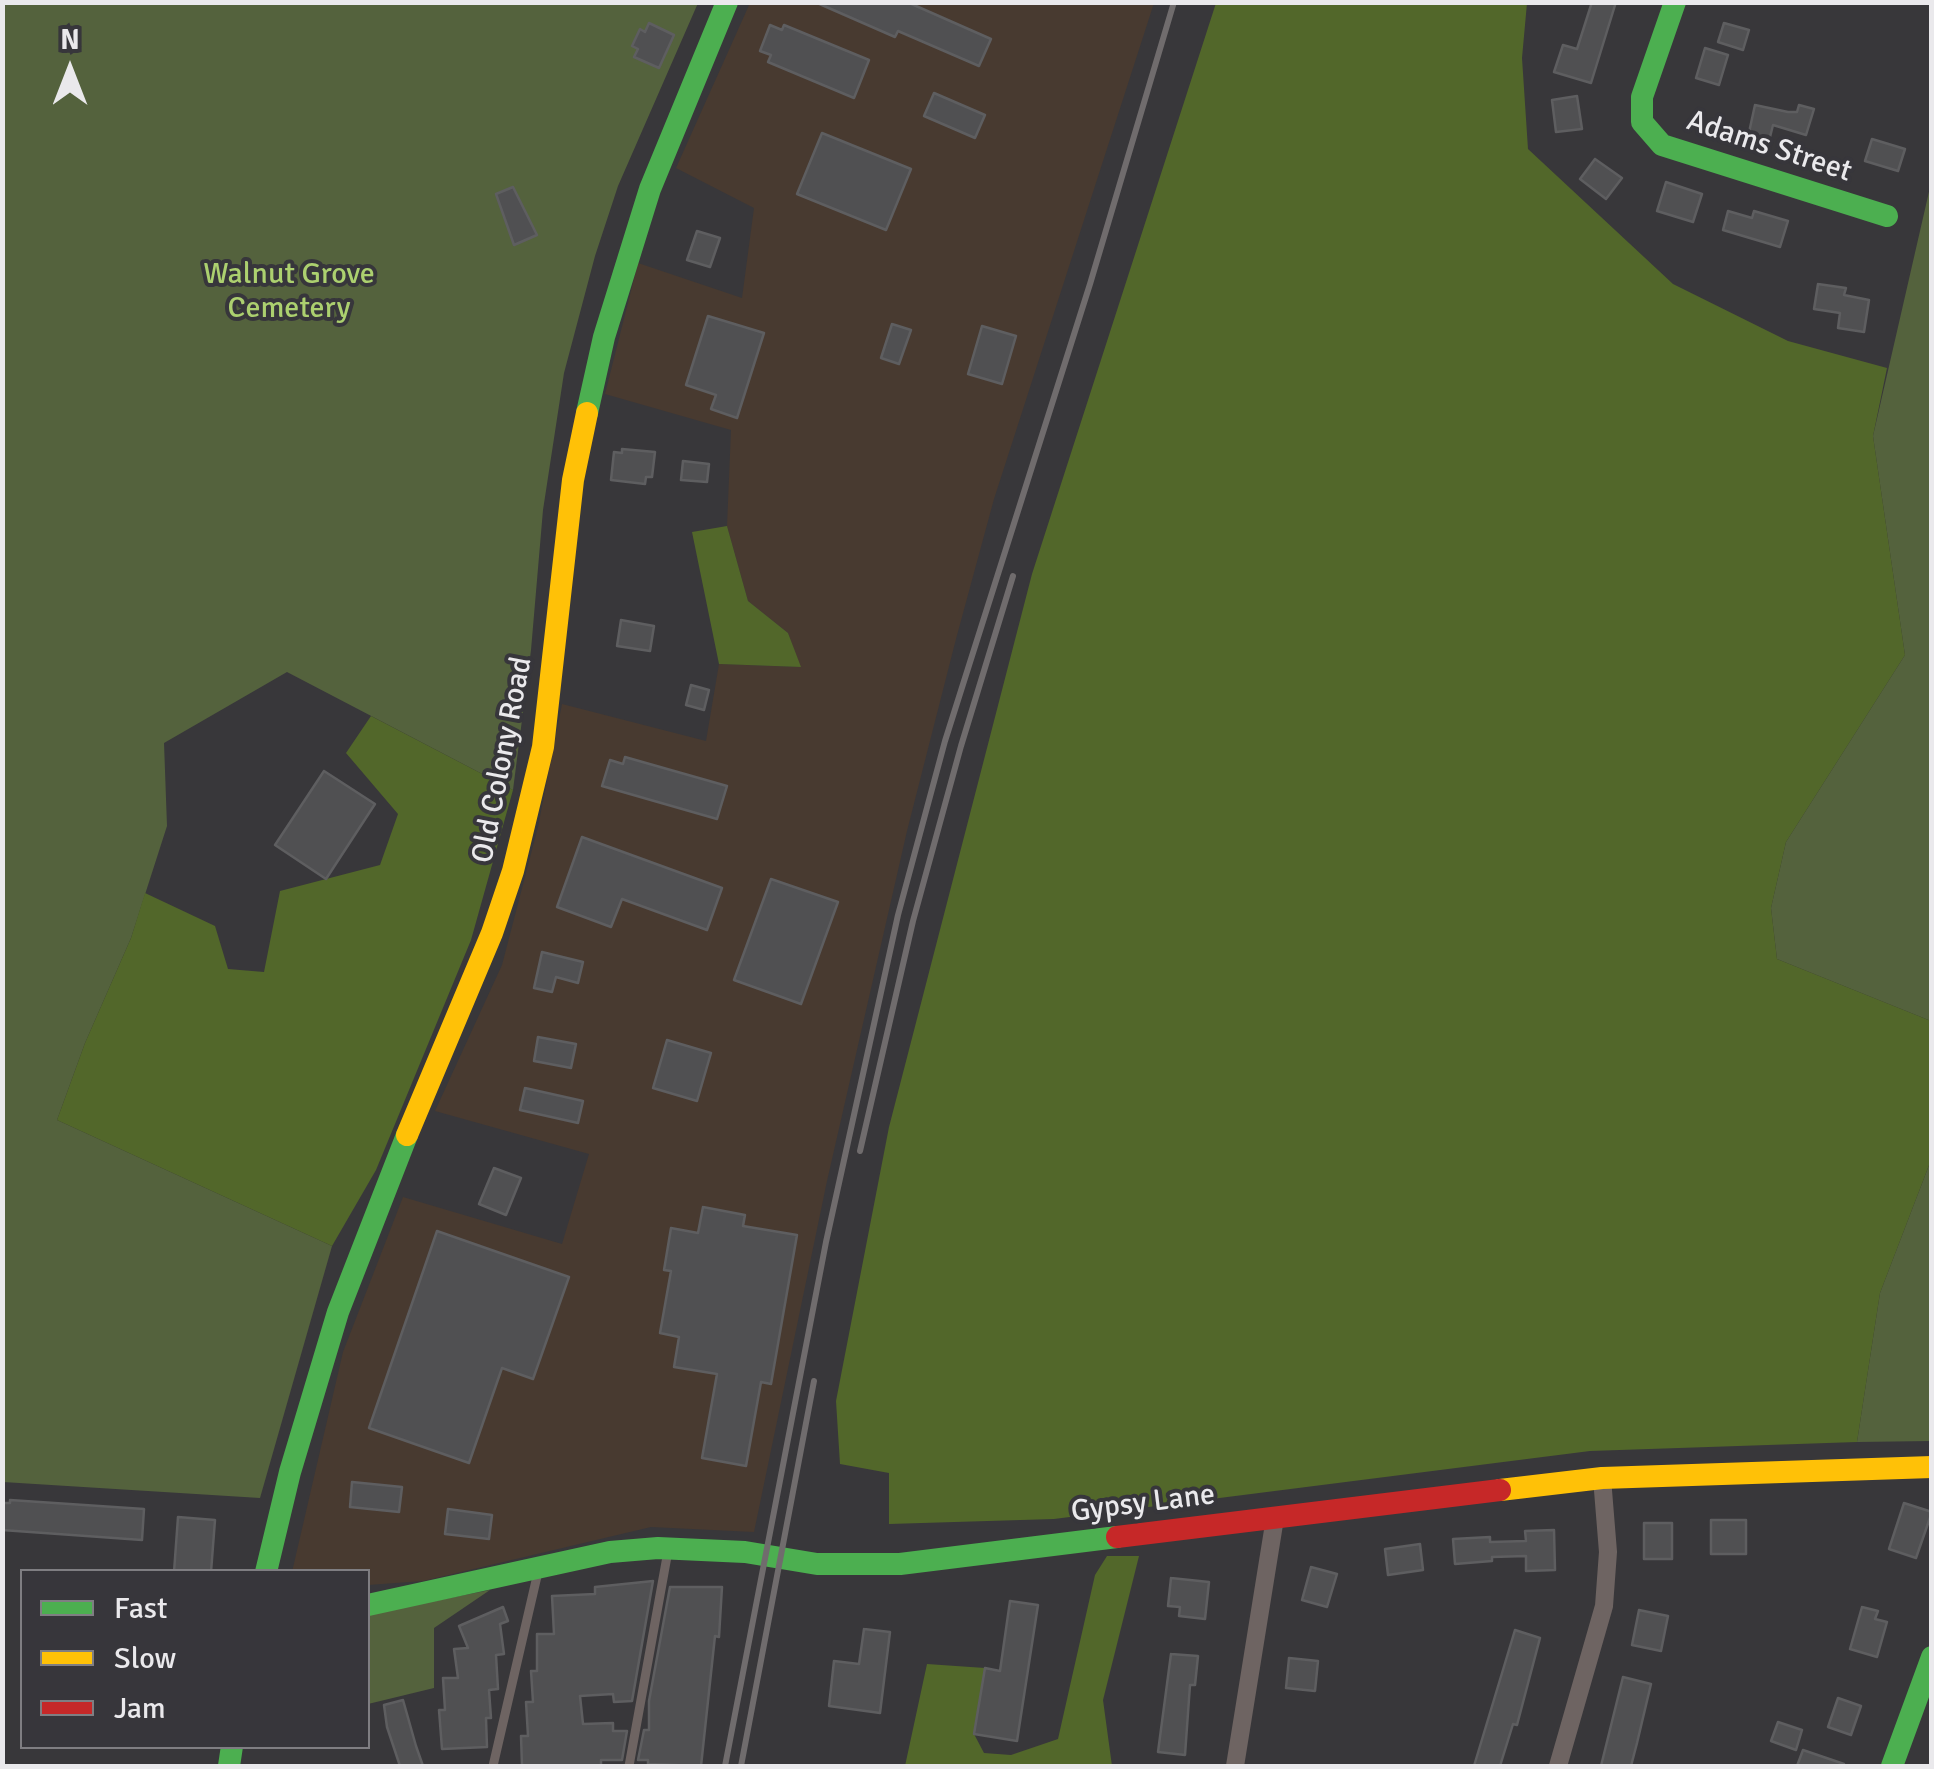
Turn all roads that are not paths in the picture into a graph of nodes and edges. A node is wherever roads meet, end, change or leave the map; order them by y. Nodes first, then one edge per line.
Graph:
1 (727, 2) edge
2 (1675, 2) edge
3 (1887, 216) dead end
4 (1932, 1467) edge
5 (1602, 1478) junction
6 (1275, 1518) junction
7 (669, 1548) junction
8 (267, 1569) edge
9 (538, 1569) junction
10 (370, 1604) edge
11 (1932, 1657) edge
12 (494, 1766) edge
13 (629, 1766) edge
14 (1235, 1766) edge
15 (1558, 1766) edge
16 (1892, 1766) edge

1 - 8 street, Old Colony Road
2 - 3 street, Adams Street
4 - 5 street, Gypsy Lane
5 - 6 street, Gypsy Lane
5 - 15 street
6 - 7 street, Gypsy Lane
6 - 14 street
7 - 9 street, Gypsy Lane
7 - 13 lane
9 - 10 street, Gypsy Lane
9 - 12 lane
11 - 16 street

